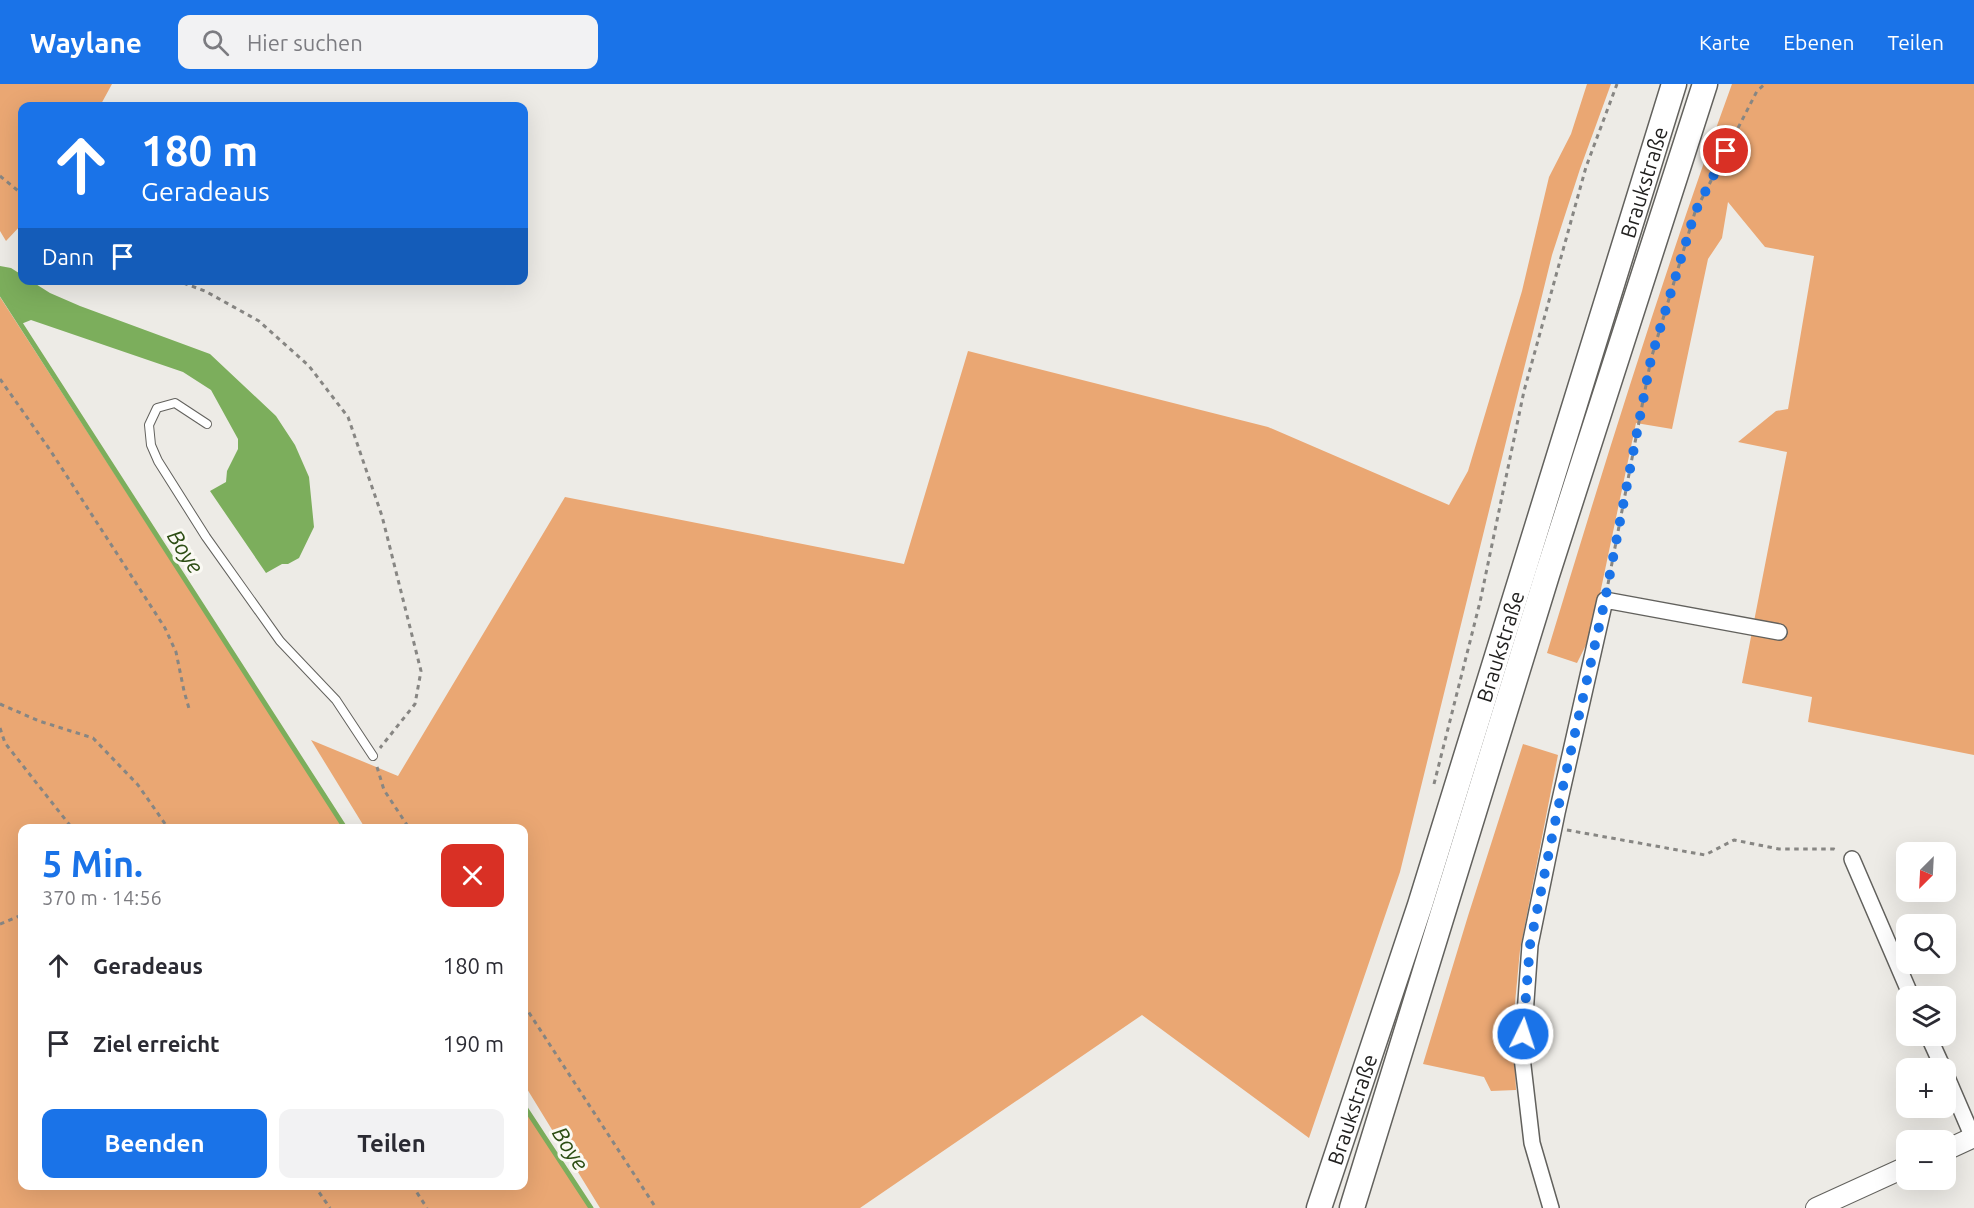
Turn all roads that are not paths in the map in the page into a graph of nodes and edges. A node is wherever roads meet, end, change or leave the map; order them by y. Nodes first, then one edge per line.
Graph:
1 (1674, 84) edge
2 (1705, 84) edge
3 (207, 424) dead end
4 (1779, 632) dead end
5 (373, 756) road end
6 (1852, 859) road end
7 (1907, 986) edge
8 (1956, 1098) edge
9 (1974, 1138) edge
10 (1956, 1146) edge
11 (1896, 1172) edge
12 (1318, 1208) edge
13 (1352, 1208) edge
14 (1551, 1208) edge
15 (1816, 1208) edge

1 - 12 main road, Braukstraße
2 - 13 main road, Braukstraße
3 - 5 lane
4 - 14 street
6 - 7 street
8 - 9 street
9 - 10 street
11 - 15 street

